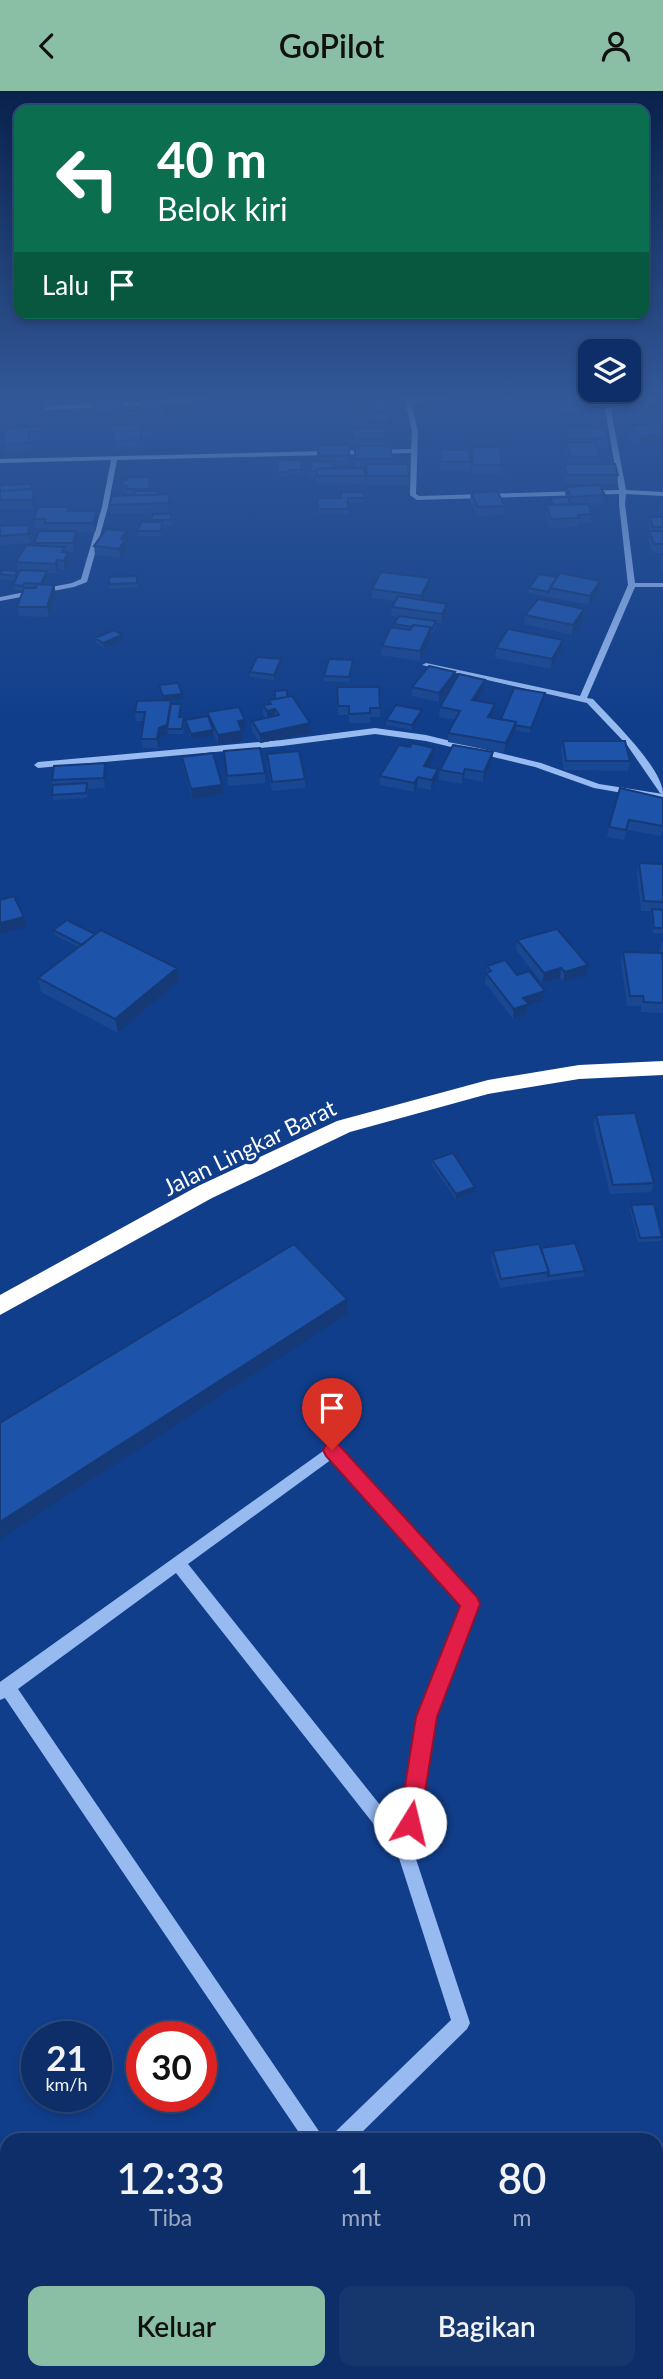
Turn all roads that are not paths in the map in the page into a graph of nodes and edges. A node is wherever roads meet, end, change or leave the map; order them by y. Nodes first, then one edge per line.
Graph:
1 (105, 505) edge
2 (622, 505) edge
3 (632, 585) junction
4 (663, 585) edge
5 (0, 599) edge
6 (426, 665) edge
7 (583, 698) junction
8 (38, 765) dead end
9 (663, 791) edge
10 (663, 797) edge
11 (663, 1068) edge
12 (0, 1306) edge
13 (178, 1563) junction
14 (4, 1689) edge
15 (405, 1850) junction
16 (310, 2133) edge
17 (348, 2133) edge

1 - 5 street
2 - 3 street
3 - 4 street
3 - 7 street
6 - 7 street
7 - 9 street
8 - 10 street
11 - 12 highway, Jalan Lingkar Barat
13 - 14 street
13 - 15 street
13 - 15 street
14 - 16 street
15 - 17 street

